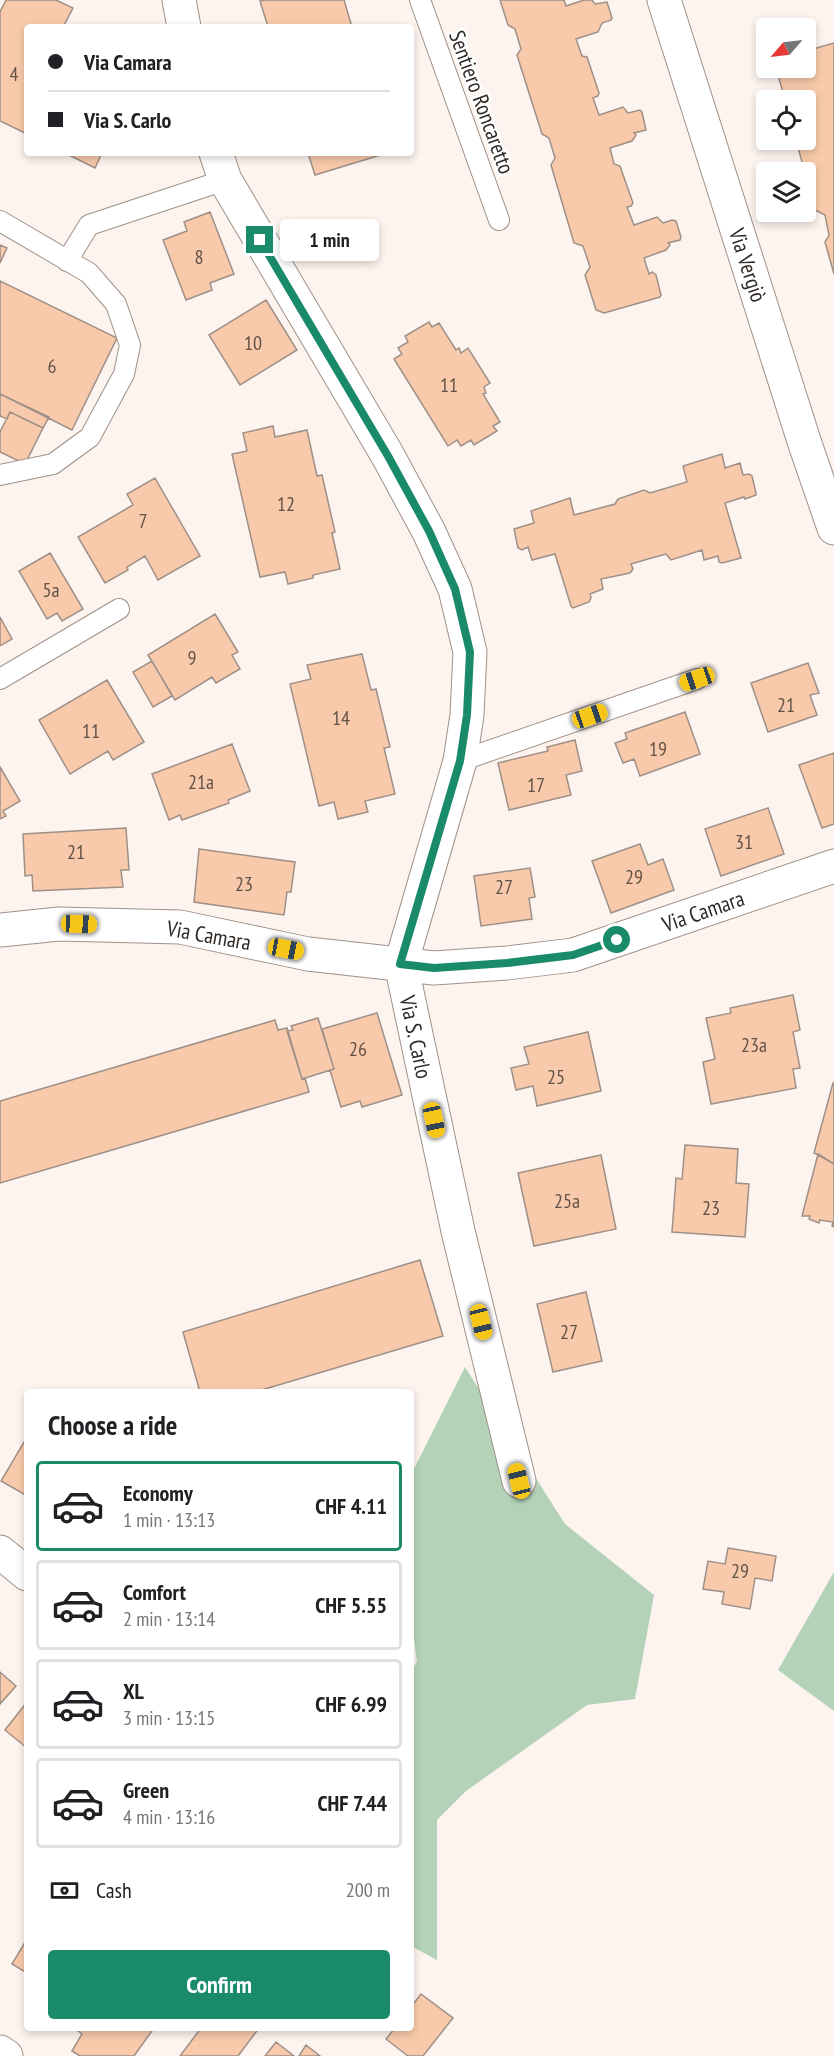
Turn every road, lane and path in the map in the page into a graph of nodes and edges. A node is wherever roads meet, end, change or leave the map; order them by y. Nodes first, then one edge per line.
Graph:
1 (179, 0) edge
2 (420, 0) edge
3 (664, 0) edge
4 (183, 24) edge
5 (220, 167) edge
6 (499, 219) dead end
7 (0, 222) edge
8 (67, 261) junction
9 (0, 475) edge
10 (834, 528) edge
11 (119, 609) dead end
12 (0, 679) edge
13 (697, 679) dead end
14 (460, 761) junction
15 (834, 866) edge
16 (0, 930) edge
17 (400, 964) junction
18 (519, 1481) dead end
19 (0, 1552) edge
20 (24, 1572) edge
21 (0, 2052) edge
22 (6, 2056) edge

1 - 4 street
2 - 6 lane, Sentiero Roncaretto
3 - 10 street, Via Vergiò
5 - 8 lane
5 - 14 street, Via S. Carlo
7 - 8 lane
8 - 9 lane
11 - 12 lane
13 - 14 lane
14 - 17 street, Via S. Carlo
15 - 17 street, Via Camara
16 - 17 street, Via Camara
17 - 18 street, Via S. Carlo
19 - 20 street
21 - 22 street

